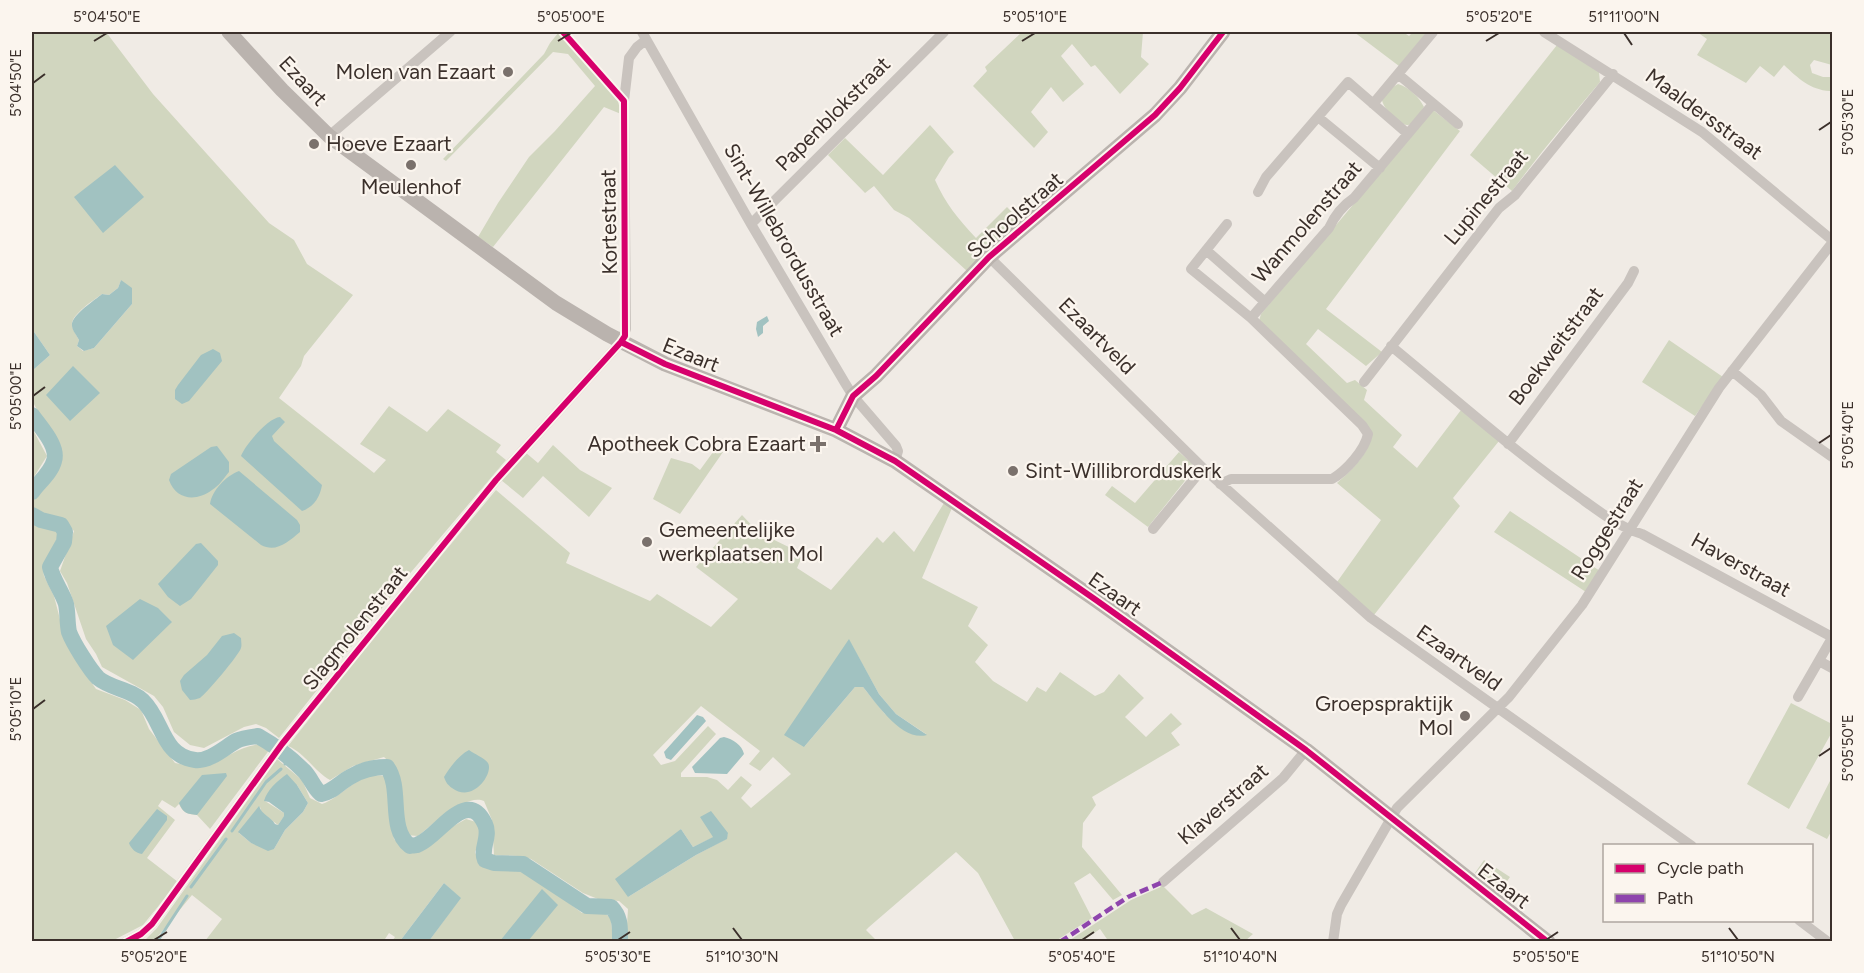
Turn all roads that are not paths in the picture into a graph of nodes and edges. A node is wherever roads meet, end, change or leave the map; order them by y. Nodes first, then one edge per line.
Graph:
1 (229, 32) edge
2 (450, 32) edge
3 (944, 32) edge
4 (1223, 32) edge
5 (1433, 32) edge
6 (1544, 32) edge
7 (644, 36) edge
8 (1613, 74) junction
9 (1398, 75) junction
10 (1373, 104) junction
11 (1433, 104) junction
12 (1318, 117) junction
13 (1458, 124) dead end
14 (1408, 134) junction
15 (329, 136) junction
16 (1380, 168) junction
17 (1258, 192) dead end
18 (750, 224) junction
19 (1227, 225) dead end
20 (1833, 241) edge
21 (1206, 250) junction
22 (989, 257) junction
23 (1634, 271) dead end
24 (1264, 302) junction
25 (1251, 318) junction
26 (621, 342) junction
27 (1391, 346) junction
28 (1732, 371) junction
29 (1364, 382) dead end
30 (854, 396) junction
31 (837, 430) junction
32 (1508, 444) junction
33 (1833, 457) edge
34 (895, 460) junction
35 (1203, 468) junction
36 (1220, 484) junction
37 (1152, 529) dead end
38 (1629, 530) junction
39 (1833, 638) edge
40 (1819, 661) junction
41 (1833, 669) edge
42 (1798, 697) dead end
43 (1498, 709) junction
44 (1306, 750) junction
45 (1391, 817) junction
46 (1689, 844) edge
47 (1163, 882) dead end
48 (1800, 922) edge
49 (1540, 939) edge
50 (126, 942) edge
51 (1333, 942) edge
52 (1828, 942) edge

1 - 15 main road, Ezaart
2 - 15 street
3 - 18 street, Papenblokstraat
4 - 22 main road, Schoolstraat
5 - 9 street
6 - 8 street, Maaldersstraat
7 - 18 street, Sint-Willebrordusstraat
7 - 26 street, Kortestraat
8 - 20 street, Maaldersstraat
8 - 27 street, Lupinestraat
9 - 10 street
9 - 11 street
10 - 12 street
10 - 14 street
11 - 13 street
11 - 14 street, Wanmolenstraat
12 - 16 street, Wanmolenstraat
12 - 17 street
14 - 16 street, Wanmolenstraat
15 - 26 main road, Ezaart
16 - 24 street, Wanmolenstraat
18 - 30 street, Sint-Willebrordusstraat
19 - 21 street
20 - 28 street, Roggestraat
21 - 24 street, Wanmolenstraat
21 - 25 street
22 - 30 main road, Schoolstraat
22 - 35 street, Ezaartveld
23 - 32 street, Boekweitstraat
24 - 25 street, Wanmolenstraat
25 - 36 street
26 - 31 main road, Ezaart
26 - 50 street, Slagmolenstraat
27 - 29 street, Lupinestraat
27 - 32 street
28 - 33 street
28 - 38 street, Roggestraat
30 - 31 main road, Schoolstraat
30 - 34 street, Sint-Willebrordusstraat
31 - 34 main road, Ezaart
32 - 38 street
34 - 44 main road, Ezaart
35 - 36 street, Ezaartveld
35 - 37 street
36 - 43 street, Ezaartveld
38 - 39 street, Haverstraat
38 - 43 street, Roggestraat
39 - 40 street, Haverstraat
40 - 41 street
40 - 42 street, Haverstraat
43 - 45 street, Roggestraat
43 - 46 street, Ezaartveld
44 - 45 main road, Ezaart
44 - 47 street, Klaverstraat
45 - 49 main road, Ezaart
45 - 51 street, Roggestraat
48 - 52 street

